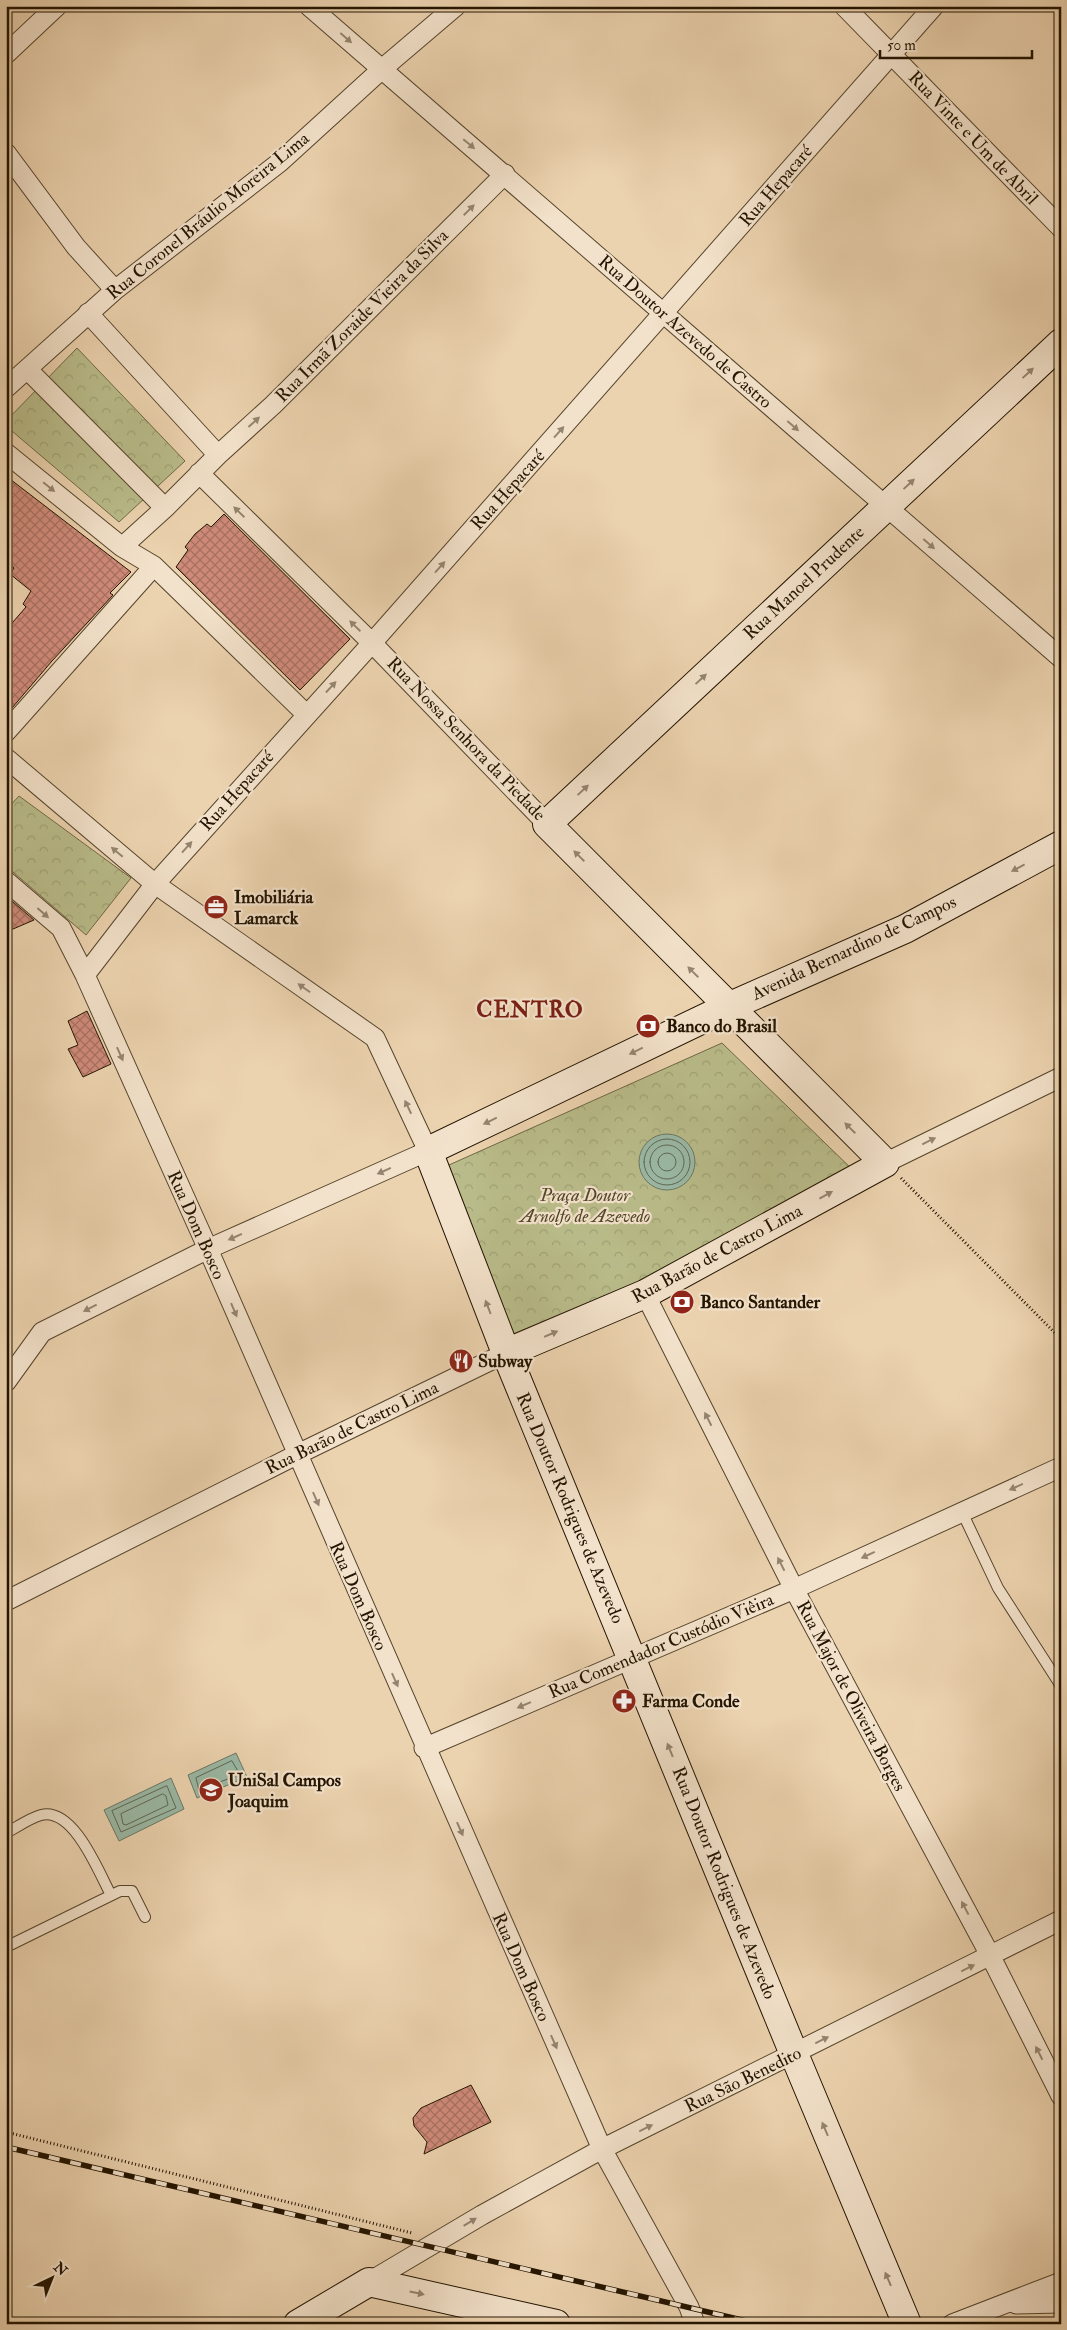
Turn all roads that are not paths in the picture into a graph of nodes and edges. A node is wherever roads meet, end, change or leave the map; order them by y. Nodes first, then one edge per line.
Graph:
1 (58, 6) edge
2 (309, 6) edge
3 (456, 6) edge
4 (844, 6) edge
5 (934, 6) edge
6 (6, 54) edge
7 (891, 54) junction
8 (382, 70) junction
9 (6, 153) edge
10 (505, 174) junction
11 (1061, 228) edge
12 (115, 290) junction
13 (88, 313) junction
14 (664, 314) junction
15 (1061, 343) edge
16 (27, 369) junction
17 (6, 388) edge
18 (8, 454) edge
19 (218, 455) junction
20 (198, 473) junction
21 (885, 506) junction
22 (165, 508) junction
23 (122, 546) junction
24 (154, 566) junction
25 (372, 643) junction
26 (1061, 658) edge
27 (306, 714) junction
28 (6, 732) edge
29 (6, 758) edge
30 (547, 824) junction
31 (1061, 845) edge
32 (6, 881) edge
33 (155, 884) junction
34 (85, 976) junction
35 (728, 1007) junction
36 (1061, 1077) edge
37 (428, 1151) junction
38 (885, 1163) junction
39 (208, 1249) junction
40 (645, 1294) junction
41 (506, 1353) junction
42 (6, 1382) edge
43 (296, 1455) junction
44 (1061, 1467) edge
45 (962, 1512) junction
46 (794, 1589) junction
47 (6, 1601) edge
48 (633, 1659) junction
49 (1061, 1686) edge
50 (424, 1748) junction
51 (6, 1833) edge
52 (111, 1896) junction
53 (145, 1917) dead end
54 (1061, 1920) edge
55 (6, 1947) edge
56 (991, 1957) junction
57 (794, 2054) junction
58 (1061, 2096) edge
59 (602, 2150) junction
60 (369, 2282) junction
61 (1061, 2282) edge
62 (1061, 2303) edge
63 (1007, 2304) junction
64 (327, 2317) edge
65 (981, 2318) edge
66 (298, 2324) edge
67 (556, 2324) edge
68 (695, 2324) edge
69 (907, 2324) edge
70 (952, 2324) edge

1 - 6 street
2 -> 8 street, Rua Doutor Azevedo de Castro
3 - 8 street, Rua Coronel Bráulio Moreira Lima
4 - 7 street, Rua Vinte e Um de Abril
5 - 7 street, Rua Hepacaré
7 - 11 street, Rua Vinte e Um de Abril
7 - 14 street, Rua Hepacaré
8 -> 10 street, Rua Doutor Azevedo de Castro
8 - 12 street, Rua Coronel Bráulio Moreira Lima
9 - 12 street
10 - 14 street, Rua Doutor Azevedo de Castro
19 -> 10 street, Rua Irmã Zoraide Vieira da Silva
12 - 13 street, Rua Coronel Bráulio Moreira Lima
13 - 16 street, Rua Coronel Bráulio Moreira Lima
13 - 19 street
14 -> 21 street, Rua Doutor Azevedo de Castro
25 -> 14 street, Rua Hepacaré
21 -> 15 street, Rua Manoel Prudente
16 - 17 street, Rua Coronel Bráulio Moreira Lima
16 - 22 street
18 -> 23 street
19 - 20 street
20 - 22 street
25 -> 20 street, Rua Nossa Senhora da Piedade
21 -> 26 street, Rua Doutor Azevedo de Castro
30 -> 21 street, Rua Manoel Prudente
22 - 23 street
23 - 24 street
24 - 27 street
24 - 28 street
27 -> 25 street, Rua Hepacaré
25 - 30 street, Rua Nossa Senhora da Piedade
33 -> 27 street, Rua Hepacaré
33 -> 29 street, Rua Doutor Rodrigues de Azevedo
35 -> 30 street, Rua Nossa Senhora da Piedade
31 -> 35 street, Avenida Bernardino de Campos
32 -> 34 street, Rua Dom Bosco
33 - 34 street, Rua Hepacaré
37 -> 33 street, Rua Doutor Rodrigues de Azevedo
34 -> 39 street, Rua Dom Bosco
35 -> 37 street, Avenida Bernardino de Campos
38 -> 35 street, Rua Nossa Senhora da Piedade
38 -> 36 street
37 -> 39 street
41 -> 37 street, Rua Doutor Rodrigues de Azevedo
40 -> 38 street, Rua Barão de Castro Lima
39 -> 42 street
39 -> 43 street, Rua Dom Bosco
41 -> 40 street, Rua Barão de Castro Lima
46 -> 40 street, Rua Major de Oliveira Borges
41 - 43 street, Rua Barão de Castro Lima
41 - 48 street, Rua Doutor Rodrigues de Azevedo
43 - 47 street, Rua Barão de Castro Lima
43 -> 50 street, Rua Dom Bosco
44 -> 45 street, Rua Comendador Custódio Viêira
45 -> 46 street, Rua Comendador Custódio Viêira
45 - 49 lane
46 - 48 street, Rua Comendador Custódio Viêira
56 -> 46 street, Rua Major de Oliveira Borges
48 -> 50 street, Rua Comendador Custódio Viêira
57 -> 48 street, Rua Doutor Rodrigues de Azevedo
50 -> 59 street, Rua Dom Bosco
51 - 52 lane
52 - 53 lane
52 - 55 lane
54 - 56 street, Rua São Benedito
57 -> 56 street, Rua São Benedito
58 -> 56 street, Rua Major de Oliveira Borges
59 -> 57 street, Rua São Benedito
69 -> 57 street, Rua Doutor Rodrigues de Azevedo
60 -> 59 street, Rua São Benedito
59 - 68 street, Rua Dom Bosco
60 - 64 street
60 -> 67 street
61 - 63 street
62 - 63 street
63 - 65 street
64 - 66 street
65 - 70 street

